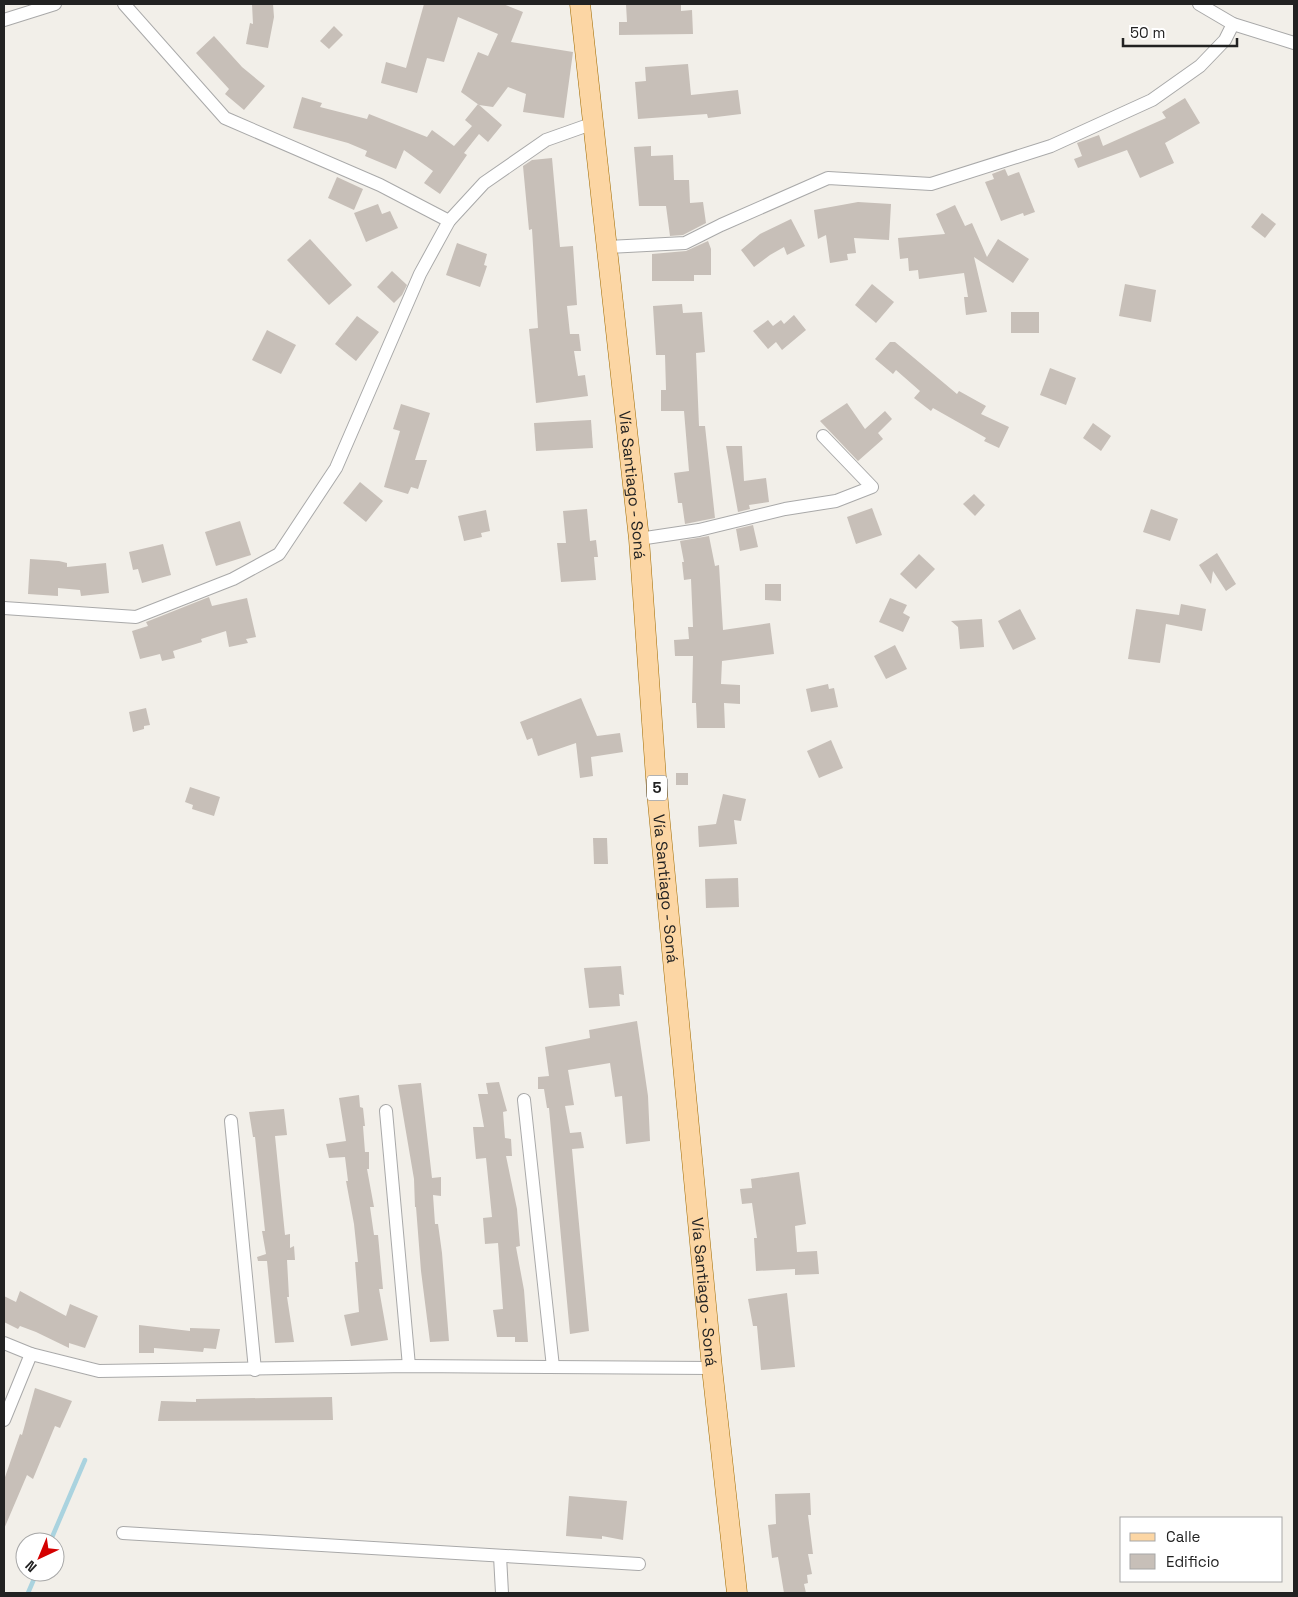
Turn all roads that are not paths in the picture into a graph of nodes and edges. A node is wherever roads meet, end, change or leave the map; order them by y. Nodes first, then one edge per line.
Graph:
1 (55, 4) edge
2 (124, 4) edge
3 (580, 4) edge
4 (1200, 4) edge
5 (4, 20) edge
6 (1233, 24) junction
7 (1294, 43) edge
8 (594, 123) junction
9 (449, 221) junction
10 (608, 247) junction
11 (823, 436) dead end
12 (639, 538) junction
13 (4, 608) edge
14 (524, 1100) dead end
15 (386, 1111) dead end
16 (231, 1121) dead end
17 (4, 1343) edge
18 (31, 1354) junction
19 (409, 1366) junction
20 (552, 1366) junction
21 (712, 1368) junction
22 (255, 1370) junction
23 (4, 1420) edge
24 (123, 1533) dead end
25 (500, 1556) junction
26 (639, 1564) dead end
27 (502, 1593) edge
28 (737, 1593) edge

1 - 5 street
2 - 9 street
3 - 8 main road, Vía Santiago - Soná / 5
4 - 6 street
6 - 7 street
6 - 10 street
8 - 9 street
8 - 10 main road, Vía Santiago - Soná / 5
9 - 13 street
10 - 12 main road, Vía Santiago - Soná / 5
11 - 12 street
12 - 21 main road, Vía Santiago - Soná / 5
14 - 20 street
15 - 19 street
16 - 22 street
17 - 18 street
18 - 22 street
18 - 23 street
19 - 20 street
19 - 22 street
20 - 21 street
21 - 28 main road, Vía Santiago - Soná / 5
24 - 25 street
25 - 26 street
25 - 27 street

